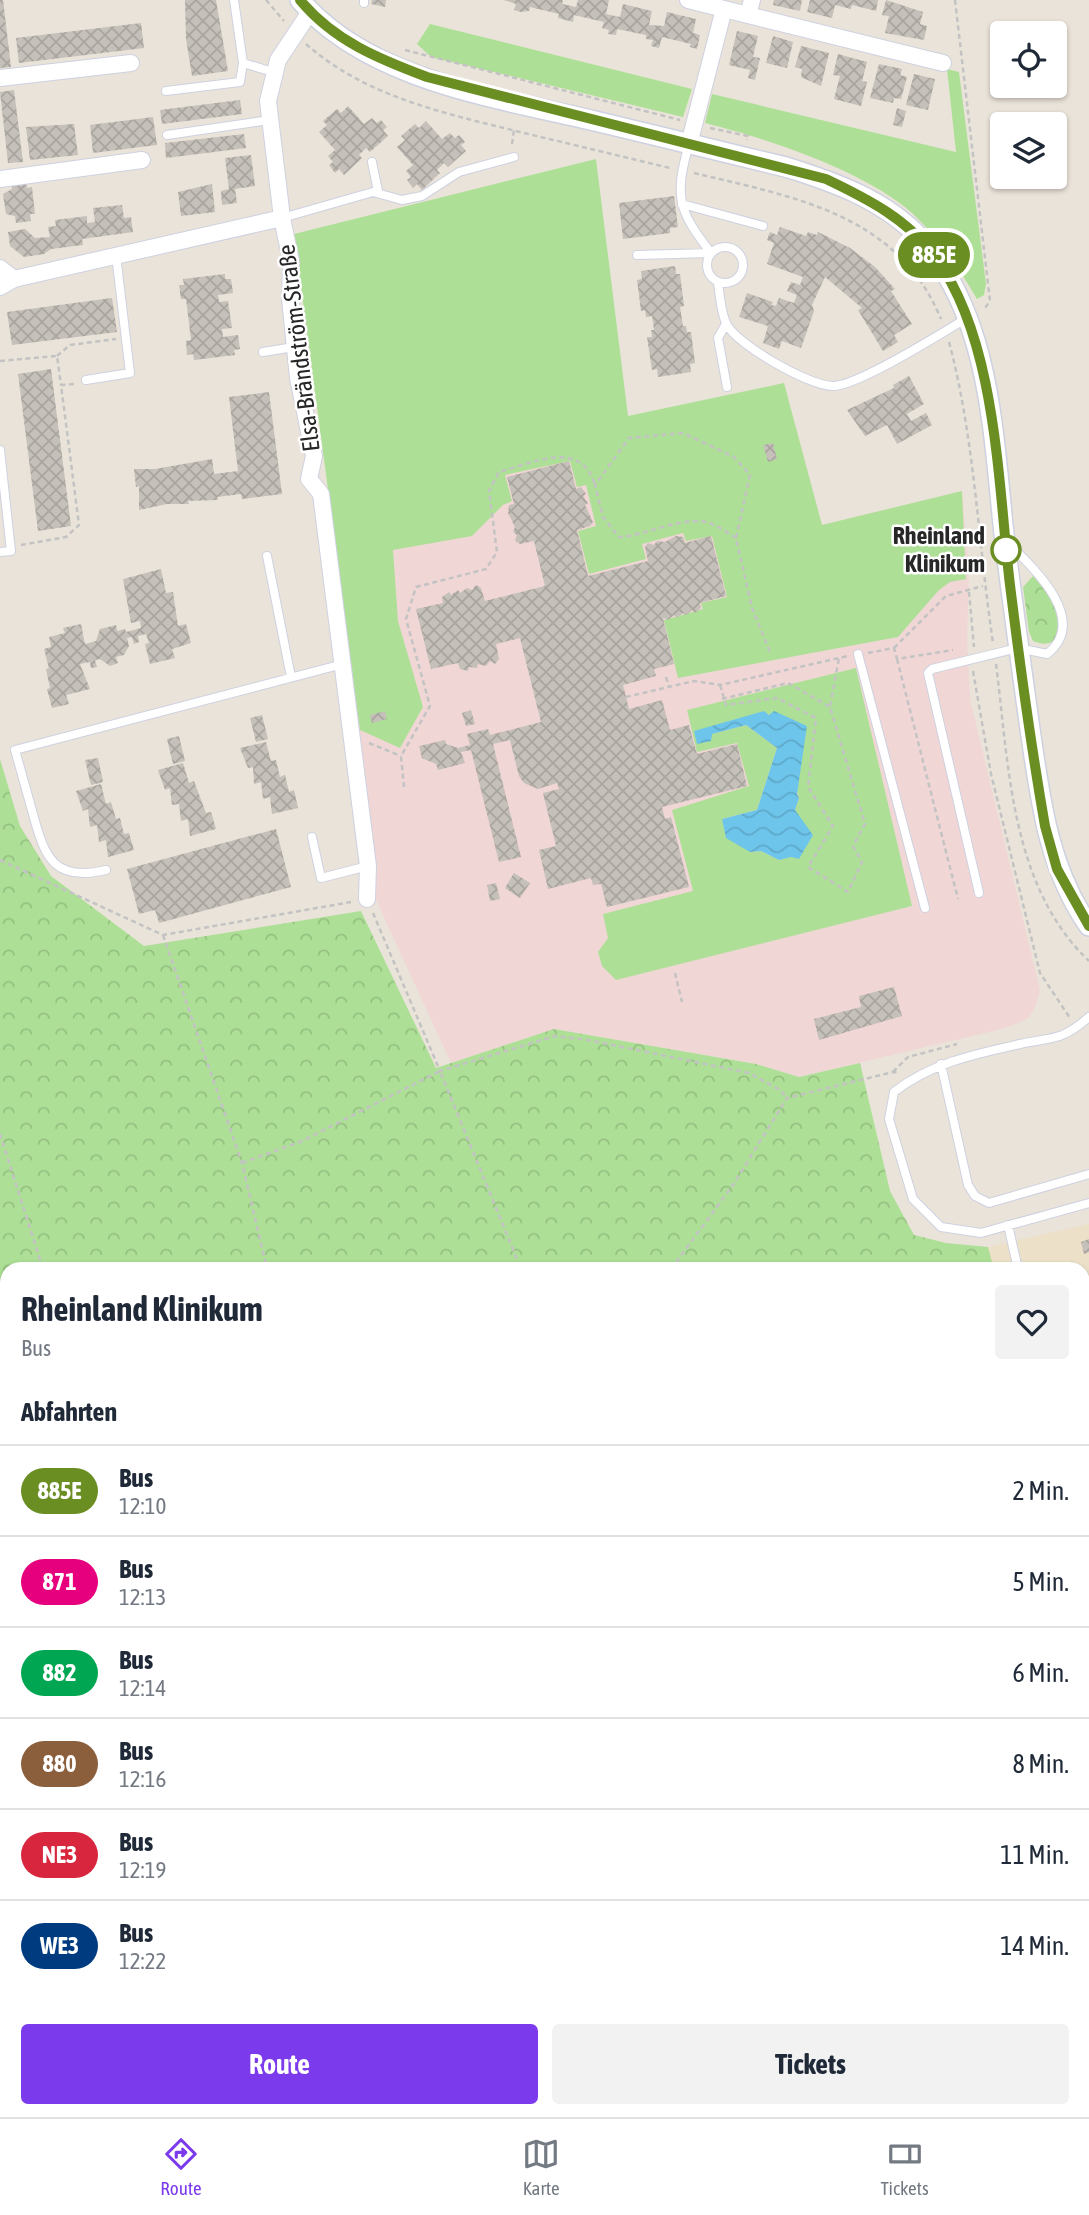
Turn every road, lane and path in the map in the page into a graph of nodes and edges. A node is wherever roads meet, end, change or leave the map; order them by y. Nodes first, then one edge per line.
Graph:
1 (234, 0) edge
2 (266, 0) edge
3 (688, 0) edge
4 (956, 0) edge
5 (305, 6) edge
6 (750, 7) edge
7 (724, 9) junction
8 (294, 33) junction
9 (405, 50) dead end
10 (243, 63) junction
11 (943, 63) dead end
12 (131, 64) dead end
13 (273, 72) junction
14 (0, 78) edge
15 (166, 91) dead end
16 (270, 120) junction
17 (695, 124) junction
18 (167, 135) dead end
19 (689, 144) junction
20 (743, 156) junction
21 (514, 157) dead end
22 (142, 160) dead end
23 (372, 162) dead end
24 (682, 171) junction
25 (0, 179) edge
26 (736, 184) junction
27 (378, 191) junction
28 (682, 204) junction
29 (282, 218) junction
30 (763, 226) dead end
31 (711, 253) junction
32 (116, 254) junction
33 (637, 255) dead end
34 (0, 268) edge
35 (7, 283) edge
36 (718, 283) junction
37 (969, 317) junction
38 (726, 324) junction
39 (946, 331) junction
40 (126, 338) junction
41 (294, 347) junction
42 (263, 352) dead end
43 (57, 356) junction
44 (0, 361) edge
45 (86, 380) joint
46 (61, 385) junction
47 (727, 387) dead end
48 (0, 450) edge
49 (595, 485) junction
50 (736, 538) junction
51 (1004, 540) junction
52 (10, 546) junction
53 (0, 552) edge
54 (267, 556) dead end
55 (984, 586) junction
56 (969, 592) junction
57 (974, 647) junction
58 (894, 648) junction
59 (1018, 648) junction
60 (770, 652) dead end
61 (994, 653) junction
62 (859, 654) junction
63 (839, 658) junction
64 (897, 659) junction
65 (972, 659) junction
66 (343, 664) junction
67 (291, 677) junction
68 (666, 677) dead end
69 (720, 685) junction
70 (669, 687) junction
71 (626, 697) dead end
72 (722, 699) junction
73 (831, 707) junction
74 (352, 736) junction
75 (401, 756) junction
76 (404, 787) dead end
77 (312, 837) dead end
78 (0, 860) edge
79 (368, 866) junction
80 (106, 870) dead end
81 (979, 893) dead end
82 (367, 899) junction
83 (958, 899) dead end
84 (925, 908) dead end
85 (1089, 926) edge
86 (163, 935) junction
87 (1089, 961) edge
88 (675, 973) dead end
89 (682, 1002) dead end
90 (1089, 1017) edge
91 (1077, 1028) junction
92 (957, 1044) dead end
93 (941, 1064) junction
94 (440, 1071) junction
95 (893, 1072) junction
96 (915, 1076) junction
97 (788, 1098) junction
98 (0, 1134) edge
99 (242, 1163) junction
100 (1089, 1174) edge
101 (1089, 1203) edge
102 (1008, 1226) junction
103 (41, 1262) edge
104 (265, 1262) edge
105 (518, 1262) edge
106 (676, 1262) edge
107 (1016, 1262) edge

1 - 10 lane
2 - 8 path
3 - 7 street
4 - 37 path
5 - 8 street, Elsa-Brändström-Straße
5 - 19 street
6 - 7 street
6 - 11 street
7 - 17 street
8 - 13 street, Elsa-Brändström-Straße
8 - 24 path
9 - 17 path
10 - 13 lane
10 - 15 lane
12 - 14 street
13 - 16 street, Elsa-Brändström-Straße
16 - 18 lane
16 - 29 street, Elsa-Brändström-Straße
17 - 19 street
17 - 20 path
19 - 20 street
19 - 24 lane
20 - 26 path
20 - 37 street
21 - 27 lane
22 - 25 street
23 - 27 lane
24 - 26 path
24 - 28 lane
26 - 39 path
27 - 29 lane
28 - 30 lane
28 - 31 lane
29 - 32 street
29 - 41 street, Elsa-Brändström-Straße
31 - 33 lane
31 - 36 lane
31 - 36 lane
32 - 35 street
32 - 40 lane
34 - 35 street
36 - 38 lane
37 - 39 lane
37 - 51 street
38 - 39 lane
38 - 47 lane
39 - 55 path
40 - 43 path
40 - 45 lane
41 - 42 lane
41 - 66 street, Elsa-Brändström-Straße
43 - 44 path
43 - 46 path
45 - 46 path
46 - 52 path
48 - 52 lane
49 - 50 path
49 - 50 path
49 - 75 path
50 - 60 path
51 - 59 street
51 - 59 lane
52 - 53 lane
54 - 67 lane
55 - 56 path
55 - 61 path
56 - 57 path
56 - 58 path
57 - 64 path
57 - 65 path
58 - 62 path
58 - 64 path
59 - 61 lane
59 - 85 street
61 - 65 lane
61 - 87 path
62 - 63 path
62 - 84 lane
63 - 69 path
63 - 73 path
64 - 83 path
65 - 81 lane
65 - 91 path
66 - 67 lane
66 - 74 street, Elsa-Brändström-Straße
67 - 80 lane
68 - 70 path
69 - 70 path
69 - 72 path
70 - 71 path
72 - 73 path
72 - 73 path
74 - 75 path
74 - 79 street, Elsa-Brändström-Straße
75 - 76 path
77 - 79 lane
78 - 86 path
79 - 82 street, Elsa-Brändström-Straße
82 - 86 path
82 - 94 path
86 - 99 path
88 - 89 path
90 - 91 lane
91 - 93 lane
92 - 95 path
93 - 96 lane
93 - 100 lane
94 - 97 path
94 - 99 path
94 - 105 path
95 - 96 path
95 - 97 path
96 - 102 lane
97 - 106 path
98 - 103 path
99 - 104 path
101 - 102 lane
102 - 107 lane

